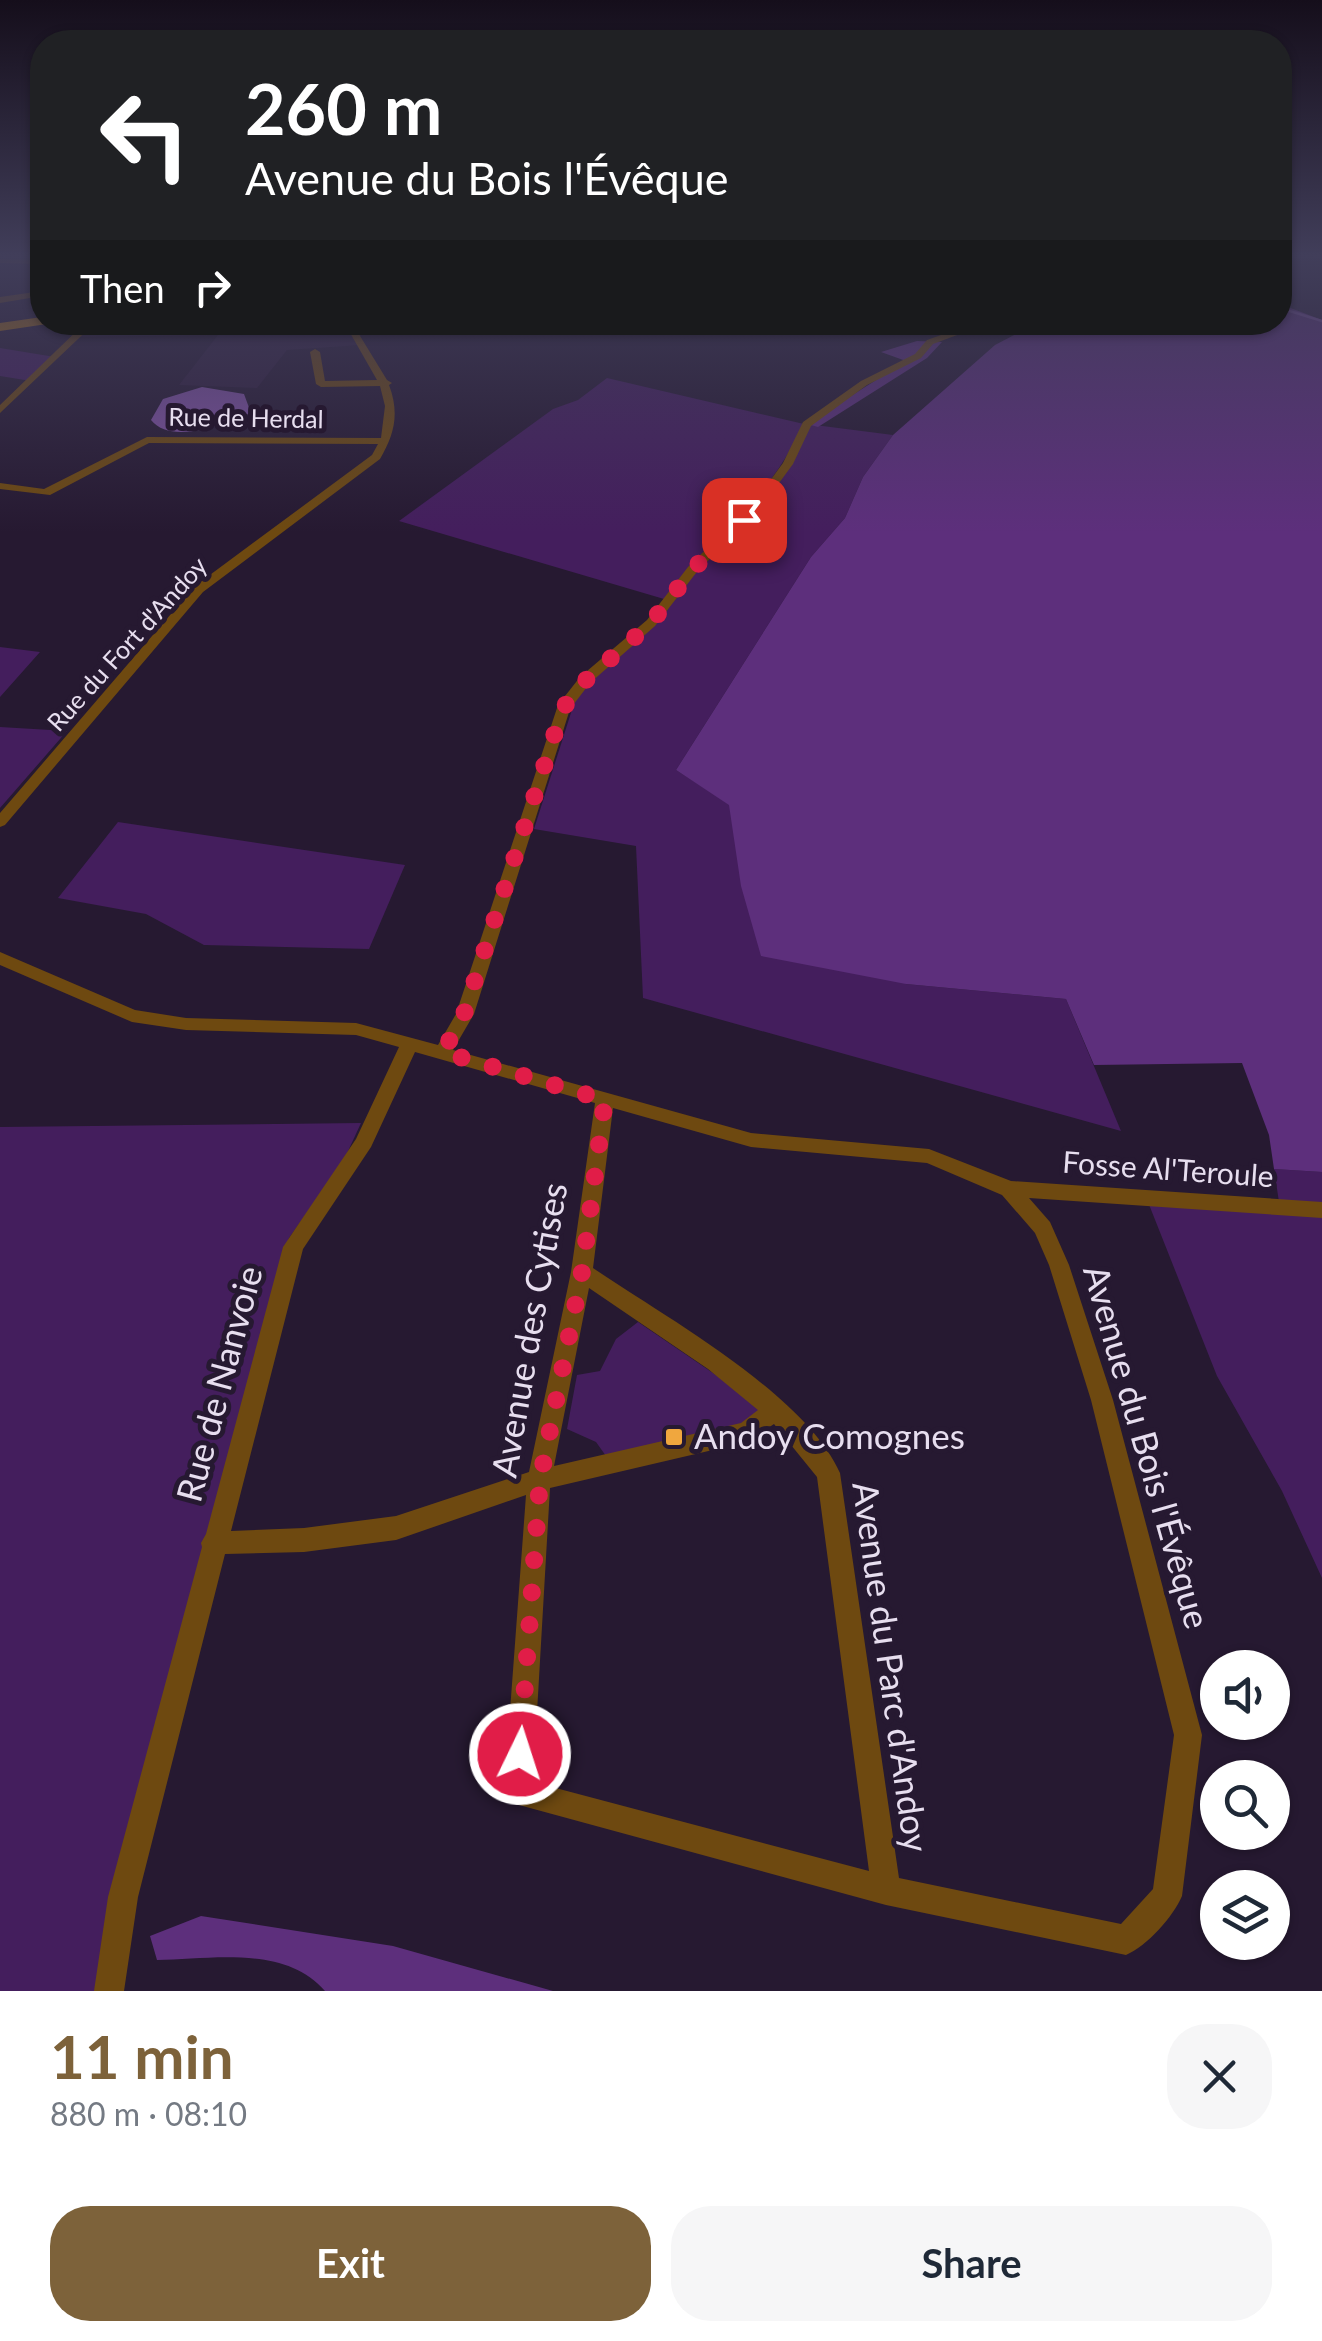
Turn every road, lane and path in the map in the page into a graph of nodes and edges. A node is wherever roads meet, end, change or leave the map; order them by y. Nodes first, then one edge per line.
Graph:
1 (67, 346) edge
2 (363, 346) edge
3 (927, 346) edge
4 (315, 352) dead end
5 (388, 383) junction
6 (0, 410) edge
7 (386, 442) junction
8 (0, 486) edge
9 (0, 822) edge
10 (0, 958) edge
11 (409, 1045) junction
12 (443, 1052) junction
13 (605, 1100) junction
14 (1009, 1189) junction
15 (1322, 1210) edge
16 (582, 1272) junction
17 (776, 1408) junction
18 (540, 1480) junction
19 (213, 1544) junction
20 (886, 1890) junction
21 (109, 1991) edge

1 - 6 street
2 - 5 street
3 - 12 street
4 - 5 street
5 - 7 street
7 - 8 street, Rue de Herdal
7 - 9 street, Rue du Fort d'Andoy
10 - 11 street, Avenue du Bois l'Évêque
11 - 12 street, Avenue du Bois l'Évêque
11 - 19 street, Rue de Nanvoie
12 - 13 street, Avenue du Bois l'Évêque
13 - 14 street, Avenue du Bois l'Évêque
13 - 16 street, Avenue des Cytises
14 - 15 street, Fosse Al'Teroule
14 - 20 street, Avenue du Bois l'Évêque
16 - 17 street, Avenue du Parc d'Andoy
16 - 18 street, Avenue des Cytises
17 - 18 street
17 - 20 street, Avenue du Parc d'Andoy
18 - 19 street
18 - 20 street, Avenue des Cytises
19 - 21 street, Rue de Nanvoie

